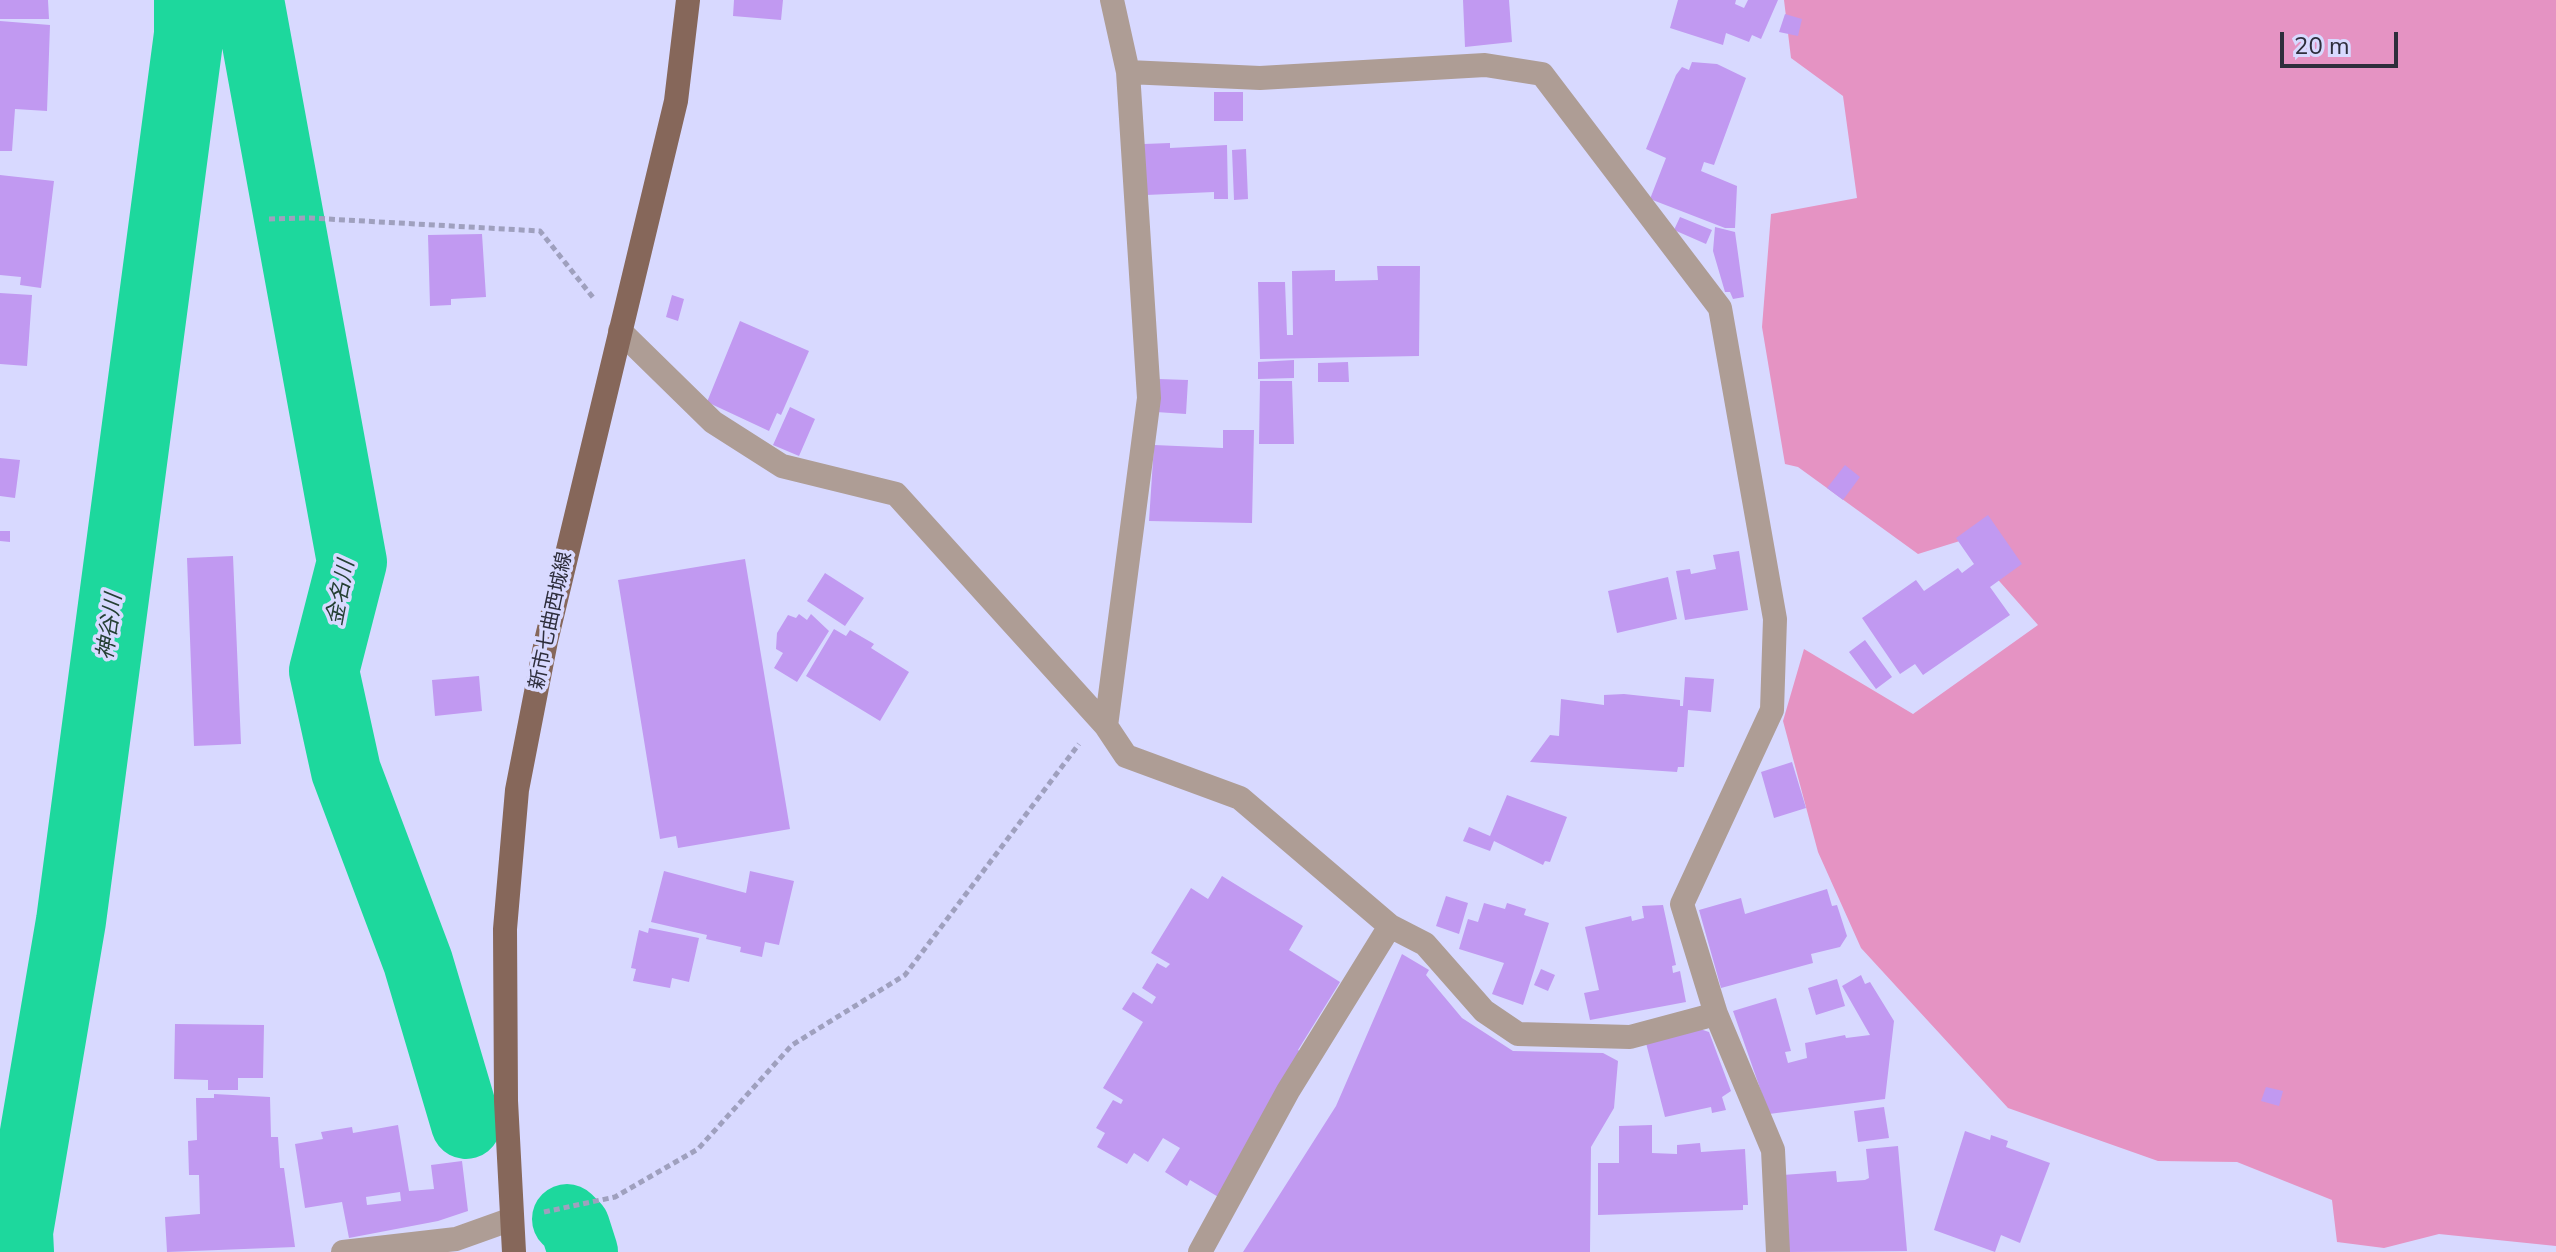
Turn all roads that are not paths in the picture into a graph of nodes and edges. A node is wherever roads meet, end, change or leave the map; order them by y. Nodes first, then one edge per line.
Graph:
1 (688, 0) edge
2 (1112, 0) edge
3 (1128, 72) junction
4 (620, 331) junction
5 (1106, 726) junction
6 (1390, 926) junction
7 (1716, 1014) junction
8 (512, 1219) junction
9 (343, 1252) edge
10 (514, 1252) edge
11 (1200, 1252) edge
12 (1778, 1252) edge

1 - 4 main road, 新市七曲西城線
2 - 3 street
3 - 5 street
3 - 7 street
4 - 5 street
4 - 8 main road, 新市七曲西城線
5 - 6 street
6 - 7 street
6 - 11 street
7 - 12 street
8 - 9 street
8 - 10 main road, 新市七曲西城線

